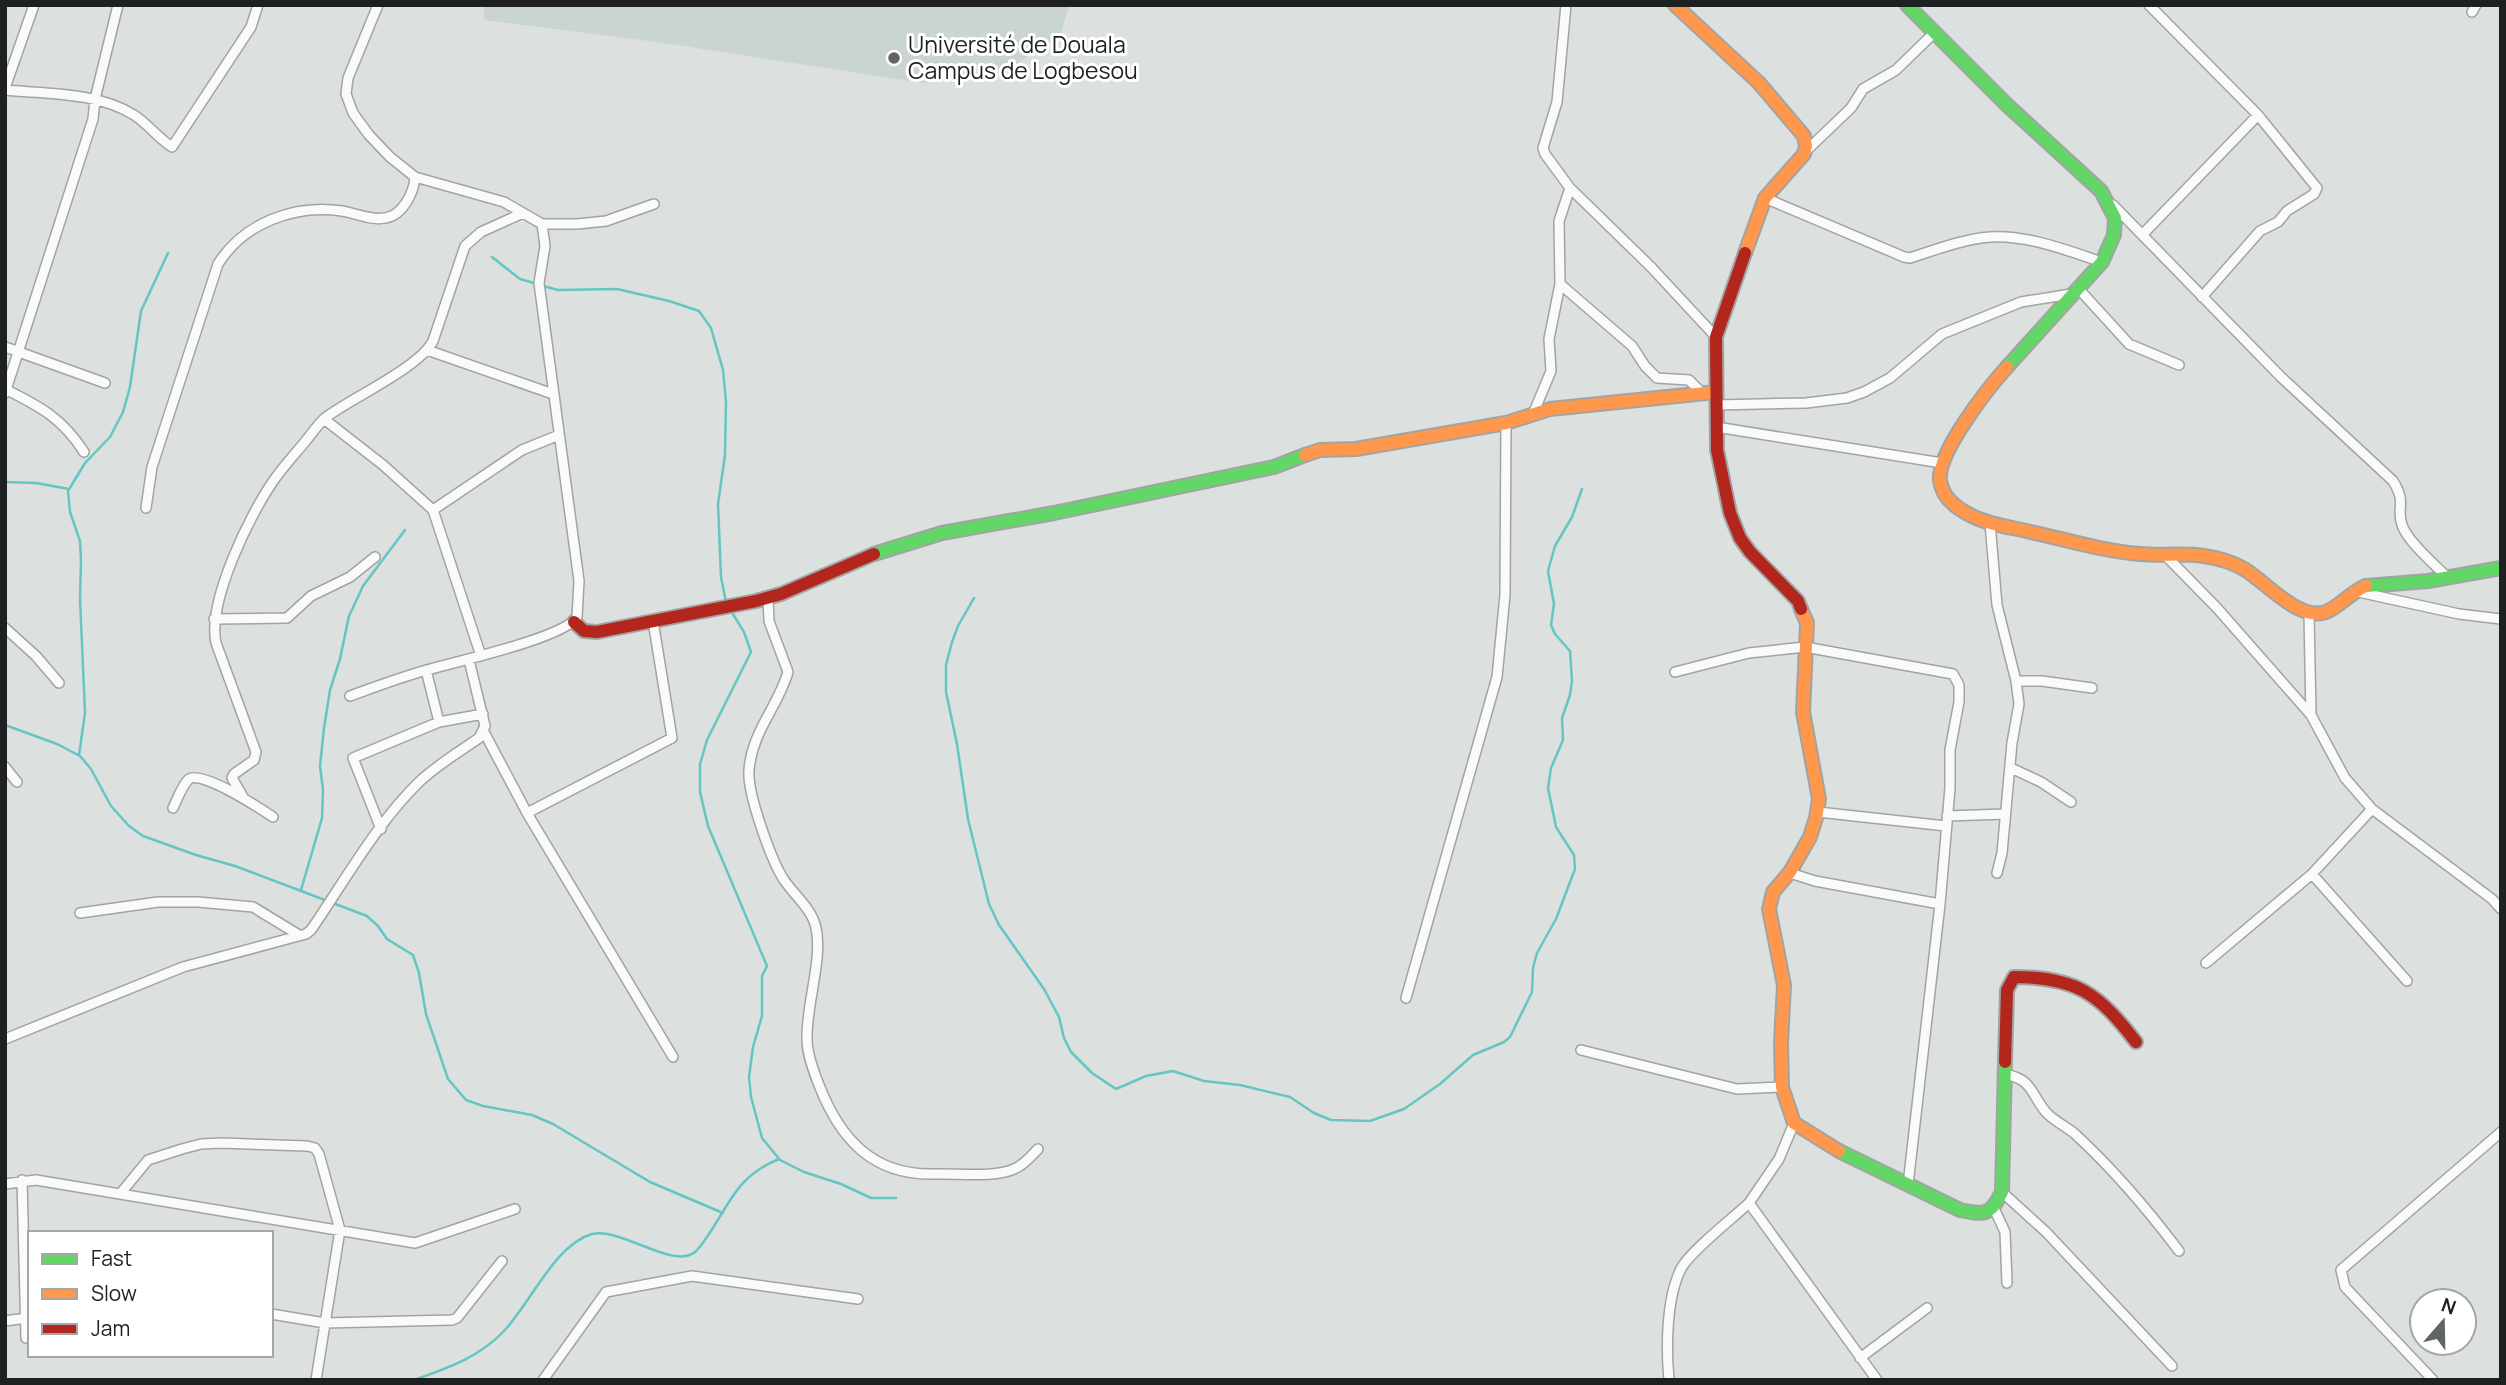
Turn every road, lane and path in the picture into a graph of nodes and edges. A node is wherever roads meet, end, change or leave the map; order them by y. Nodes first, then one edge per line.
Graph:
1 (34, 5) edge
2 (118, 5) edge
3 (258, 5) edge
4 (378, 5) edge
5 (1566, 5) edge
6 (1675, 5) edge
7 (2149, 5) edge
8 (1915, 8) edge
9 (1935, 32) junction
10 (5, 89) edge
11 (95, 99) junction
12 (2258, 115) junction
13 (1806, 151) junction
14 (415, 177) junction
15 (1570, 188) junction
16 (1765, 198) junction
17 (2109, 201) junction
18 (654, 204) dead end
19 (523, 213) junction
20 (542, 224) junction
21 (2143, 235) junction
22 (2102, 262) junction
23 (1560, 284) junction
24 (2074, 291) junction
25 (2202, 296) junction
26 (1716, 337) junction
27 (5, 347) edge
28 (427, 350) junction
29 (18, 353) junction
30 (2179, 365) dead end
31 (105, 383) dead end
32 (6, 390) edge
33 (1702, 393) junction
34 (553, 394) junction
35 (1716, 398) junction
36 (1533, 414) junction
37 (324, 419) junction
38 (1506, 423) junction
39 (1716, 427) junction
40 (559, 435) junction
41 (84, 452) dead end
42 (1942, 463) junction
43 (146, 508) dead end
44 (433, 510) junction
45 (1990, 523) junction
46 (2166, 556) junction
47 (375, 557) dead end
48 (2501, 568) edge
49 (2447, 578) junction
50 (2354, 591) junction
51 (768, 598) junction
52 (2309, 614) junction
53 (2501, 619) edge
54 (214, 620) junction
55 (653, 621) junction
56 (574, 622) junction
57 (5, 628) edge
58 (1805, 646) junction
59 (481, 656) junction
60 (469, 660) junction
61 (426, 670) junction
62 (1675, 672) dead end
63 (2016, 681) junction
64 (59, 683) dead end
65 (2092, 688) dead end
66 (350, 696) dead end
67 (483, 714) junction
68 (2311, 715) junction
69 (439, 722) junction
70 (484, 732) junction
71 (5, 767) edge
72 (2011, 768) junction
73 (17, 782) dead end
74 (243, 797) junction
75 (2071, 802) dead end
76 (173, 808) dead end
77 (2372, 809) junction
78 (1818, 812) junction
79 (527, 813) junction
80 (2005, 814) junction
81 (273, 817) dead end
82 (1946, 821) junction
83 (381, 829) junction
84 (1790, 873) junction
85 (1997, 873) dead end
86 (2312, 874) junction
87 (2497, 896) edge
88 (1940, 904) junction
89 (2501, 909) edge
90 (80, 913) dead end
91 (299, 935) junction
92 (2206, 963) dead end
93 (2407, 981) dead end
94 (1406, 998) dead end
95 (5, 1039) edge
96 (2136, 1042) dead end
97 (1581, 1050) dead end
98 (673, 1057) dead end
99 (2004, 1074) junction
100 (1782, 1087) junction
101 (1794, 1123) junction
102 (2501, 1132) edge
103 (1038, 1149) dead end
104 (22, 1180) junction
105 (5, 1184) edge
106 (1908, 1185) junction
107 (2002, 1192) junction
108 (120, 1194) junction
109 (1749, 1203) junction
110 (1994, 1208) junction
111 (515, 1209) dead end
112 (340, 1230) junction
113 (2179, 1251) dead end
114 (502, 1261) dead end
115 (27, 1275) edge
116 (2007, 1283) dead end
117 (858, 1299) dead end
118 (1927, 1308) dead end
119 (273, 1314) edge
120 (26, 1318) junction
121 (5, 1321) edge
122 (325, 1322) junction
123 (26, 1338) dead end
124 (1860, 1357) junction
125 (2172, 1366) dead end
126 (316, 1380) edge
127 (542, 1380) edge
128 (1669, 1380) edge
129 (1877, 1380) edge
130 (2433, 1380) edge

1 - 10 street
2 - 11 street
3 - 11 street
4 - 14 street
5 - 15 street
6 - 13 street
7 - 12 street
8 - 9 street
9 - 13 street
9 - 17 street
10 - 11 street
11 - 29 street
12 - 21 street
12 - 25 street
13 - 16 street
14 - 19 street
14 - 43 street
15 - 23 street
15 - 26 street
16 - 22 street
16 - 26 street
17 - 21 street
17 - 22 street
18 - 20 street
19 - 20 street
19 - 28 street
20 - 34 street
21 - 25 street
22 - 24 street
23 - 33 street
23 - 36 street
24 - 30 street
24 - 35 street
24 - 42 street
25 - 49 street
26 - 35 street
27 - 29 street
28 - 34 street
28 - 37 street
29 - 31 street
29 - 32 street
32 - 41 street
33 - 35 street
33 - 36 street
34 - 40 street
35 - 39 street
36 - 38 street
37 - 44 street
37 - 54 street
38 - 51 street
38 - 94 street
39 - 42 street
39 - 58 street
40 - 44 street
40 - 56 street
42 - 45 street
44 - 59 street
45 - 46 street
45 - 63 street
46 - 52 street
46 - 68 street
47 - 54 street
48 - 49 street
49 - 50 street
50 - 52 street
50 - 53 street
51 - 55 street
51 - 103 street
52 - 68 street
54 - 74 street
55 - 56 street
55 - 79 street
56 - 59 street
57 - 64 street
58 - 62 street
58 - 78 street
58 - 82 street
59 - 60 street
60 - 61 street
60 - 67 street
61 - 66 street
61 - 69 street
63 - 65 street
63 - 72 street
67 - 69 street
67 - 70 street
68 - 77 street
69 - 83 street
70 - 79 street
70 - 83 street
71 - 73 street
72 - 75 street
72 - 80 street
74 - 76 street
74 - 81 street
77 - 86 street
77 - 87 street
78 - 82 street
78 - 84 street
79 - 98 street
80 - 82 street
80 - 85 street
82 - 88 street
83 - 91 street
84 - 88 street
84 - 100 street
86 - 92 street
86 - 93 street
87 - 89 street
88 - 106 street
90 - 91 street
91 - 95 street
96 - 99 street
97 - 100 street
99 - 107 street
99 - 113 street
100 - 101 street
101 - 106 street
101 - 109 street
102 - 130 street
104 - 105 street
104 - 108 street
104 - 115 street
106 - 110 street
107 - 110 street
107 - 125 street
108 - 112 street
108 - 112 street
109 - 124 street
109 - 128 street
110 - 116 street
111 - 112 street
112 - 122 street
114 - 122 street
115 - 120 street
117 - 127 street
118 - 124 street
119 - 122 street
120 - 121 street
120 - 123 street
122 - 126 street
124 - 129 street

